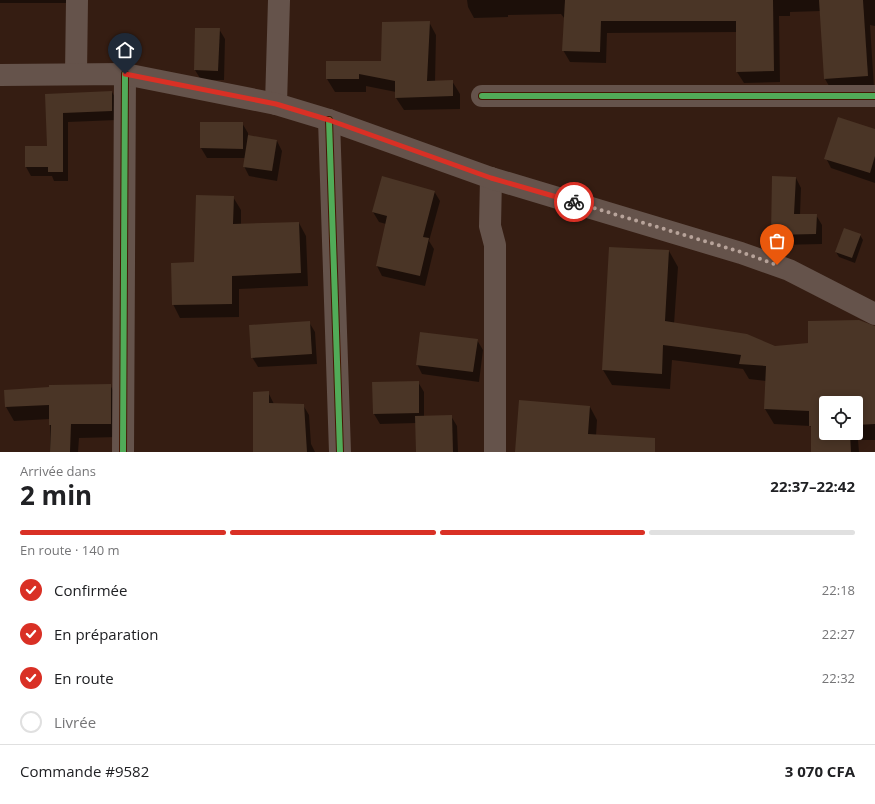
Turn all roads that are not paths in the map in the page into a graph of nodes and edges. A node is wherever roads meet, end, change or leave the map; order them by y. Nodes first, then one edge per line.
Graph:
1 (77, 0) edge
2 (279, 0) edge
3 (76, 74) junction
4 (125, 74) junction
5 (0, 75) edge
6 (482, 96) dead end
7 (875, 96) edge
8 (276, 104) junction
9 (329, 120) junction
10 (491, 178) junction
11 (875, 314) edge
12 (123, 452) edge
13 (340, 452) edge
14 (495, 452) edge

1 - 3 street
2 - 8 street
3 - 4 street
3 - 5 street
4 - 8 street
4 - 12 street
6 - 7 street
8 - 9 street
9 - 10 street
9 - 13 street
10 - 11 street
10 - 14 street

